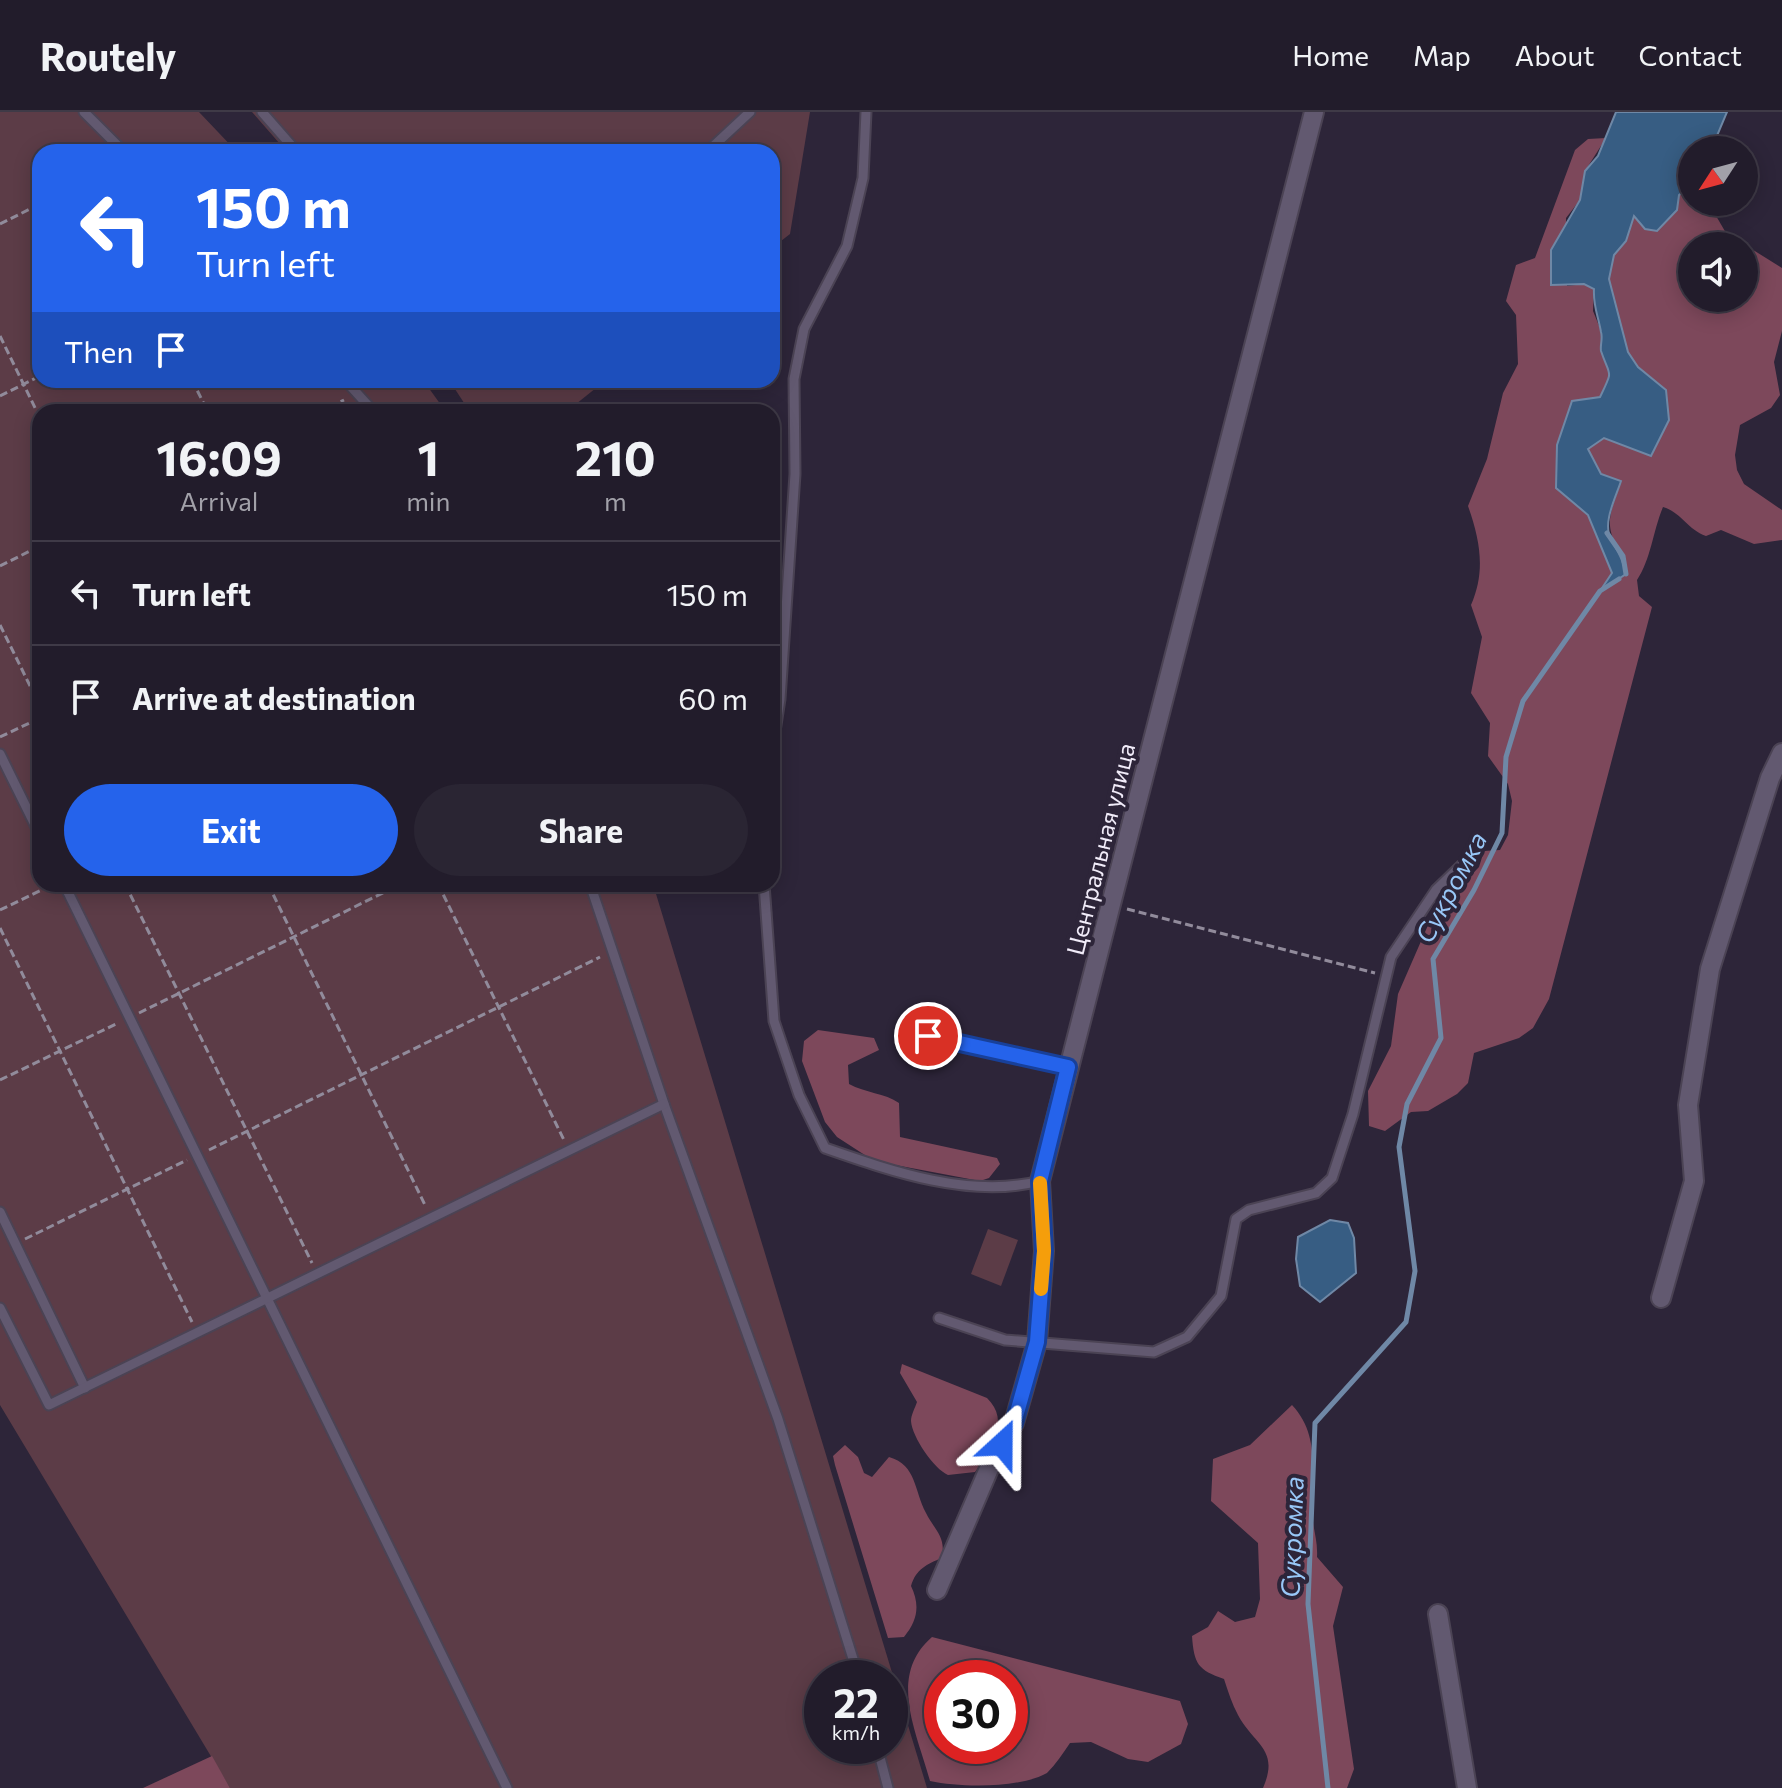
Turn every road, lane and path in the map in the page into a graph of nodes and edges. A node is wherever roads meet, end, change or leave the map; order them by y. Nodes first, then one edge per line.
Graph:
1 (84, 112) edge
2 (262, 112) edge
3 (750, 112) edge
4 (866, 112) edge
5 (1314, 112) edge
6 (116, 144) edge
7 (290, 144) edge
8 (716, 144) edge
9 (32, 208) edge
10 (0, 224) edge
11 (0, 336) edge
12 (32, 380) edge
13 (24, 384) junction
14 (352, 388) edge
15 (357, 393) junction
16 (0, 396) edge
17 (33, 404) edge
18 (335, 404) edge
19 (367, 404) edge
20 (32, 550) edge
21 (0, 566) edge
22 (0, 625) edge
23 (32, 690) edge
24 (780, 699) edge
25 (32, 722) edge
26 (0, 737) edge
27 (1782, 753) edge
28 (0, 754) edge
29 (32, 819) edge
30 (1465, 862) dead end
31 (37, 892) edge
32 (68, 892) edge
33 (129, 892) edge
34 (272, 892) edge
35 (385, 892) edge
36 (442, 892) edge
37 (593, 892) edge
38 (765, 892) edge
39 (1110, 905) junction
40 (0, 910) edge
41 (0, 928) edge
42 (294, 937) junction
43 (612, 951) junction
44 (1386, 976) junction
45 (179, 994) junction
46 (499, 1008) junction
47 (130, 1018) junction
48 (928, 1036) dead end
49 (61, 1051) junction
50 (1068, 1067) junction
51 (361, 1076) junction
52 (0, 1080) edge
53 (664, 1104) junction
54 (248, 1131) junction
55 (569, 1151) junction
56 (197, 1155) junction
57 (1040, 1181) junction
58 (128, 1189) junction
59 (0, 1212) edge
60 (431, 1218) junction
61 (15, 1243) junction
62 (318, 1273) junction
63 (1661, 1298) dead end
64 (266, 1299) junction
65 (0, 1308) edge
66 (939, 1318) dead end
67 (197, 1332) junction
68 (1037, 1342) junction
69 (85, 1388) junction
70 (937, 1590) dead end
71 (1438, 1614) dead end
72 (853, 1660) edge
73 (882, 1764) edge
74 (507, 1788) edge
75 (888, 1788) edge
76 (1467, 1788) edge

1 - 6 lane
2 - 7 lane
3 - 8 lane
4 - 24 lane
5 - 39 street, Центральная улица
9 - 10 path
11 - 13 path
12 - 13 path
13 - 16 path
13 - 17 path
14 - 15 lane
15 - 18 path
15 - 19 lane
20 - 21 path
22 - 23 path
25 - 26 path
27 - 63 street
28 - 29 lane
30 - 44 lane
31 - 40 path
32 - 47 lane
33 - 45 path
34 - 42 path
35 - 42 path
36 - 46 path
37 - 43 lane
38 - 57 lane
39 - 44 path
39 - 50 street, Центральная улица
41 - 49 path
42 - 45 path
42 - 51 path
43 - 46 path
43 - 53 lane
44 - 68 lane
45 - 47 path
45 - 54 path
46 - 51 path
46 - 55 path
47 - 49 path
47 - 56 lane
48 - 50 lane
49 - 52 path
49 - 58 path
50 - 57 street, Центральная улица
51 - 54 path
51 - 60 path
53 - 55 lane
53 - 72 lane
54 - 56 path
54 - 62 path
55 - 60 lane
56 - 58 path
56 - 64 lane
57 - 68 street, Центральная улица
58 - 61 path
58 - 67 path
59 - 61 lane
60 - 62 lane
61 - 69 lane
62 - 64 lane
64 - 67 lane
64 - 74 lane
65 - 69 lane
66 - 68 lane
67 - 69 lane
68 - 70 street, Центральная улица
71 - 76 street
73 - 75 lane

